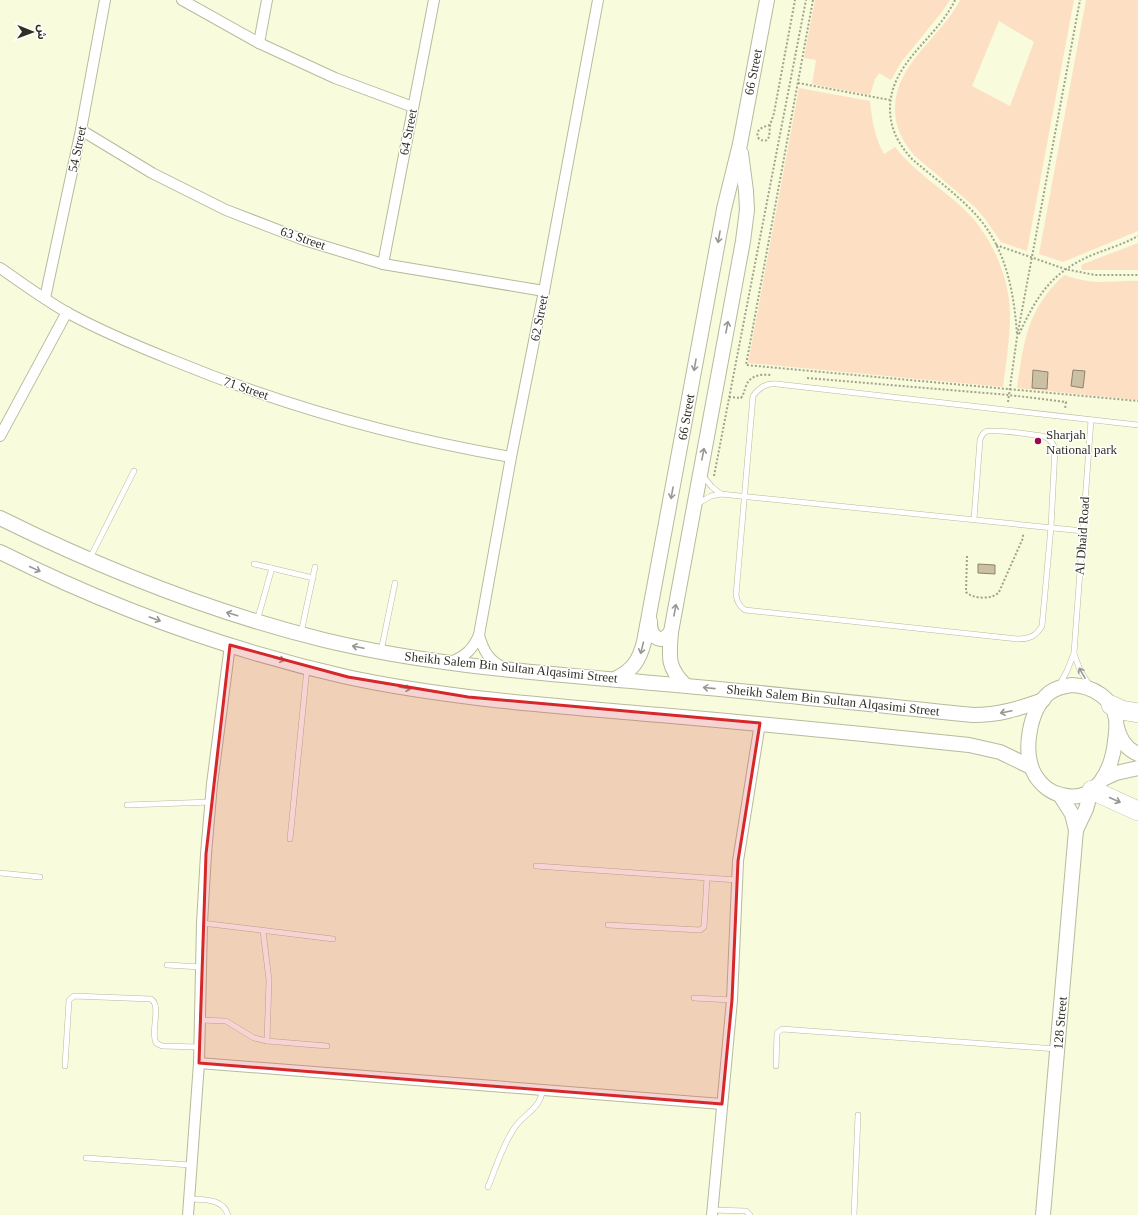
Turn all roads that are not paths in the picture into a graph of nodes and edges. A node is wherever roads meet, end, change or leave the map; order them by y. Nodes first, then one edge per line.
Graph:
1 (105, 0) edge
2 (182, 0) edge
3 (267, 0) edge
4 (434, 0) edge
5 (598, 0) edge
6 (767, 0) edge
7 (259, 43) junction
8 (413, 107) junction
9 (81, 130) junction
10 (740, 144) junction
11 (724, 209) junction
12 (747, 210) junction
13 (383, 264) junction
14 (0, 268) edge
15 (544, 292) junction
16 (46, 298) junction
17 (67, 312) junction
18 (1091, 420) junction
19 (1138, 424) edge
20 (0, 436) edge
21 (511, 457) junction
22 (134, 471) dead end
23 (700, 472) junction
24 (721, 494) junction
25 (744, 496) junction
26 (693, 507) junction
27 (0, 518) edge
28 (974, 519) junction
29 (1051, 527) junction
30 (1083, 530) junction
31 (0, 552) edge
32 (89, 560) junction
33 (254, 564) dead end
34 (315, 567) dead end
35 (272, 568) junction
36 (313, 578) junction
37 (395, 583) dead end
38 (652, 604) junction
39 (257, 622) junction
40 (671, 632) junction
41 (300, 634) junction
42 (479, 635) junction
43 (230, 646) junction
44 (381, 652) junction
45 (1074, 653) junction
46 (448, 663) junction
47 (307, 667) junction
48 (506, 669) junction
49 (615, 679) junction
50 (685, 685) junction
51 (1057, 688) junction
52 (1094, 691) junction
53 (1043, 700) junction
54 (1111, 705) junction
55 (1138, 713) edge
56 (760, 724) junction
57 (1117, 727) junction
58 (1138, 754) edge
59 (1032, 767) junction
60 (1138, 768) edge
61 (1095, 787) junction
62 (1060, 795) junction
63 (211, 802) junction
64 (127, 805) dead end
65 (1138, 811) edge
66 (1076, 830) junction
67 (290, 838) dead end
68 (536, 866) dead end
69 (0, 873) edge
70 (40, 877) dead end
71 (707, 878) junction
72 (737, 880) junction
73 (202, 923) junction
74 (608, 925) dead end
75 (263, 931) junction
76 (333, 939) dead end
77 (167, 965) dead end
78 (201, 967) junction
79 (694, 998) dead end
80 (732, 1000) junction
81 (200, 1020) junction
82 (267, 1042) junction
83 (328, 1046) dead end
84 (199, 1047) junction
85 (1057, 1049) junction
86 (199, 1063) junction
87 (65, 1066) dead end
88 (776, 1066) dead end
89 (542, 1090) junction
90 (722, 1104) junction
91 (858, 1115) dead end
92 (86, 1158) dead end
93 (191, 1165) junction
94 (488, 1187) dead end
95 (189, 1199) junction
96 (712, 1213) edge
97 (188, 1215) edge
98 (228, 1215) edge
99 (750, 1215) edge
100 (854, 1215) edge
101 (1043, 1215) edge

1 - 9 street, 54 Street
2 - 7 street
3 - 7 street
4 - 8 street, 64 Street
5 - 15 street, 62 Street
6 - 10 street, 66 Street
7 - 8 street
8 - 13 street, 64 Street
9 - 13 street, 63 Street
9 - 16 street, 54 Street
10 - 11 street, 66 Street
10 - 12 street, 66 Street
11 - 12 street
11 -> 38 street, 66 Street
23 -> 12 street, 66 Street
13 - 15 street, 63 Street
14 - 16 street, 71 Street
15 - 21 street, 62 Street
16 - 17 street, 71 Street
17 - 20 street
17 - 21 street, 71 Street
18 - 19 lane
18 - 25 lane
18 - 30 lane, Al Dhaid Road
21 - 42 street, 62 Street
22 - 32 lane
23 - 24 lane
23 - 26 street, 66 Street
24 - 25 lane
24 - 26 lane
25 - 28 lane
25 - 29 lane
40 -> 26 street, 66 Street
27 - 32 street, Sheikh Salem Bin Sultan Alqasimi Street
28 - 29 lane
28 - 29 lane
29 - 30 lane
30 - 45 lane, Al Dhaid Road
31 -> 43 street
39 -> 32 street, Sheikh Salem Bin Sultan Alqasimi Street
33 - 35 lane
34 - 36 lane
35 - 36 lane
35 - 39 lane
36 - 41 lane
37 - 44 lane
38 - 40 street
38 -> 49 street, 66 Street
39 - 41 street, Sheikh Salem Bin Sultan Alqasimi Street
40 - 50 street, 66 Street
44 -> 41 street, Sheikh Salem Bin Sultan Alqasimi Street
42 - 46 street, 62 Street
42 - 48 street
43 -> 47 street
43 - 63 street
44 - 46 street, Sheikh Salem Bin Sultan Alqasimi Street
45 - 51 lane, Al Dhaid Road
52 -> 45 lane, Al Dhaid Road
46 - 48 street, Sheikh Salem Bin Sultan Alqasimi Street
47 -> 56 street
47 - 67 lane
48 - 49 street, Sheikh Salem Bin Sultan Alqasimi Street
49 - 50 street, Sheikh Salem Bin Sultan Alqasimi Street
53 -> 50 street, Sheikh Salem Bin Sultan Alqasimi Street
51 - 52 street
51 - 53 street
52 - 54 street
53 - 59 street
54 - 55 highway
54 - 57 street
56 - 59 street
56 - 72 street
57 - 58 street
57 - 61 street
59 - 62 street
60 - 61 street
61 - 62 street
61 -> 65 highway
61 - 66 street, 128 Street
62 - 66 street, 128 Street
63 - 64 lane
63 - 73 street
66 - 85 street, 128 Street
68 - 71 lane
69 - 70 lane
71 - 72 lane
71 - 74 lane
72 - 80 street
73 - 75 lane
73 - 78 street
75 - 76 lane
75 - 82 lane
77 - 78 lane
78 - 81 street
79 - 80 lane
80 - 90 street
81 - 82 lane
81 - 84 street
82 - 83 lane
84 - 86 street
84 - 87 lane
85 - 88 lane
85 - 101 street, 128 Street
86 - 89 street
86 - 93 street
89 - 90 street
89 - 94 lane
90 - 96 street
91 - 100 lane
92 - 93 lane
93 - 95 street
95 - 97 street
95 - 98 lane
96 - 99 lane

